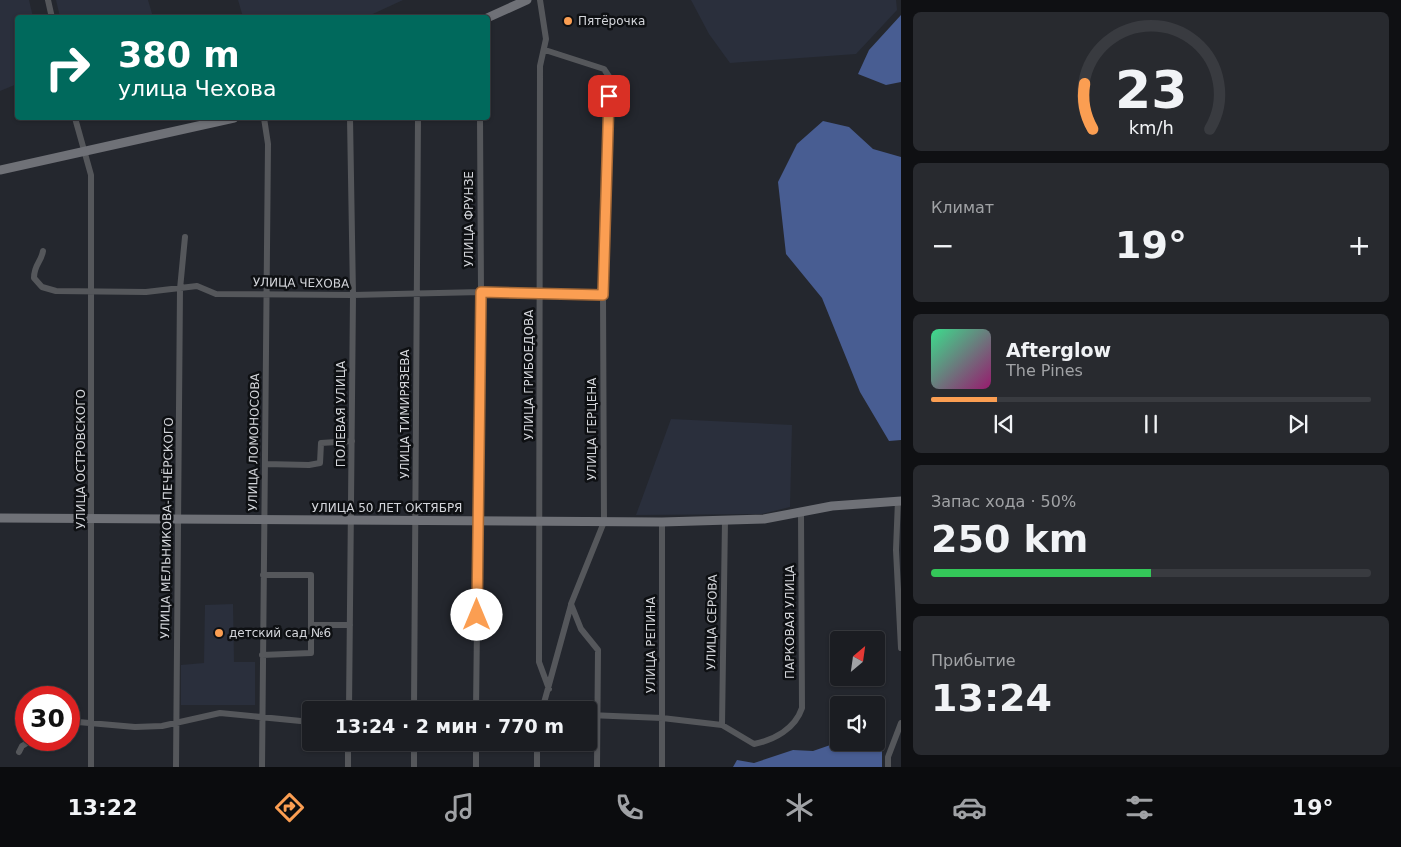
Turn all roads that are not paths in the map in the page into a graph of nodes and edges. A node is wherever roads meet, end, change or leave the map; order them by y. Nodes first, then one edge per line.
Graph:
1 (48, 0) edge
2 (527, 0) edge
3 (540, 0) edge
4 (51, 15) edge
5 (490, 17) edge
6 (545, 50) junction
7 (76, 120) edge
8 (225, 120) edge
9 (264, 120) edge
10 (350, 120) edge
11 (418, 120) edge
12 (480, 120) edge
13 (84, 152) junction
14 (0, 170) edge
15 (185, 237) dead end
16 (43, 251) dead end
17 (180, 289) junction
18 (92, 290) junction
19 (481, 292) junction
20 (267, 294) junction
21 (416, 294) junction
22 (540, 294) junction
23 (352, 295) junction
24 (603, 295) junction
25 (352, 441) junction
26 (265, 464) junction
27 (900, 501) edge
28 (801, 514) junction
29 (0, 518) edge
30 (92, 520) junction
31 (178, 520) junction
32 (264, 520) junction
33 (351, 520) junction
34 (416, 520) junction
35 (725, 520) junction
36 (478, 521) junction
37 (540, 521) junction
38 (604, 522) junction
39 (662, 522) junction
40 (263, 575) junction
41 (571, 604) junction
42 (311, 625) junction
43 (350, 625) junction
44 (901, 648) edge
45 (262, 654) junction
46 (549, 689) junction
47 (348, 701) edge
48 (414, 701) edge
49 (476, 701) edge
50 (545, 701) edge
51 (597, 713) joint
52 (261, 718) junction
53 (662, 718) junction
54 (302, 721) edge
55 (80, 722) edge
56 (91, 722) junction
57 (176, 722) junction
58 (901, 723) edge
59 (722, 725) junction
60 (348, 751) edge
61 (414, 751) edge
62 (476, 751) edge
63 (538, 751) edge
64 (597, 751) edge
65 (91, 767) edge
66 (176, 767) edge
67 (262, 767) edge
68 (348, 767) edge
69 (414, 767) edge
70 (476, 767) edge
71 (537, 767) edge
72 (597, 767) edge
73 (662, 767) edge
74 (888, 767) edge

1 - 4 street
2 - 5 street
3 - 6 street, УЛИЦА ГРИБОЕДОВА
6 - 22 street, УЛИЦА ГРИБОЕДОВА
6 - 24 street, УЛИЦА ГЕРЦЕНА
7 - 13 street, УЛИЦА ОСТРОВСКОГО
8 - 13 street
9 - 20 street, УЛИЦА ЛОМОНОСОВА
10 - 23 street, ПОЛЕВАЯ УЛИЦА
11 - 21 street, УЛИЦА ТИМИРЯЗЕВА
12 - 19 street, УЛИЦА ФРУНЗЕ
13 - 14 street
13 - 18 street, УЛИЦА ОСТРОВСКОГО
15 - 17 street, УЛИЦА МЕЛЬНИКОВА-ПЕЧЁРСКОГО
16 - 18 street, УЛИЦА ЧЕХОВА
17 - 18 street, УЛИЦА ЧЕХОВА
17 - 20 street, УЛИЦА ЧЕХОВА
17 - 31 street, УЛИЦА МЕЛЬНИКОВА-ПЕЧЁРСКОГО
18 - 30 street, УЛИЦА ОСТРОВСКОГО
19 - 21 street, УЛИЦА ЧЕХОВА
19 - 22 street, УЛИЦА ЧЕХОВА
19 - 36 street, УЛИЦА ФРУНЗЕ
20 - 23 street, УЛИЦА ЧЕХОВА
20 - 26 street, УЛИЦА ЛОМОНОСОВА
21 - 23 street, УЛИЦА ЧЕХОВА
21 - 34 street, УЛИЦА ТИМИРЯЗЕВА
22 - 24 street, УЛИЦА ЧЕХОВА
22 - 37 street, УЛИЦА ГРИБОЕДОВА
23 - 25 street, ПОЛЕВАЯ УЛИЦА
24 - 38 street, УЛИЦА ГЕРЦЕНА
25 - 26 street
25 - 33 street, ПОЛЕВАЯ УЛИЦА
26 - 32 street, УЛИЦА ЛОМОНОСОВА
27 - 28 street, УЛИЦА 50 ЛЕТ ОКТЯБРЯ
27 - 44 street
28 - 35 street, УЛИЦА 50 ЛЕТ ОКТЯБРЯ
28 - 59 street, ПАРКОВАЯ УЛИЦА
29 - 30 street, УЛИЦА 50 ЛЕТ ОКТЯБРЯ
30 - 31 street, УЛИЦА 50 ЛЕТ ОКТЯБРЯ
30 - 56 street, УЛИЦА ОСТРОВСКОГО
31 - 32 street, УЛИЦА 50 ЛЕТ ОКТЯБРЯ
31 - 57 street, УЛИЦА МЕЛЬНИКОВА-ПЕЧЁРСКОГО
32 - 33 street, УЛИЦА 50 ЛЕТ ОКТЯБРЯ
32 - 40 street, УЛИЦА ЛОМОНОСОВА
33 - 34 street, УЛИЦА 50 ЛЕТ ОКТЯБРЯ
33 - 43 street, ПОЛЕВАЯ УЛИЦА
34 - 36 street, УЛИЦА 50 ЛЕТ ОКТЯБРЯ
34 - 48 street, УЛИЦА ТИМИРЯЗЕВА
35 - 39 street, УЛИЦА 50 ЛЕТ ОКТЯБРЯ
35 - 59 street, УЛИЦА СЕРОВА
36 - 37 street, УЛИЦА 50 ЛЕТ ОКТЯБРЯ
36 - 49 street, УЛИЦА ФРУНЗЕ
37 - 38 street, УЛИЦА 50 ЛЕТ ОКТЯБРЯ
37 - 46 street, УЛИЦА ГРИБОЕДОВА
38 - 39 street, УЛИЦА 50 ЛЕТ ОКТЯБРЯ
38 - 41 street, УЛИЦА ГЕРЦЕНА
39 - 53 street, УЛИЦА РЕПИНА
40 - 42 street
40 - 45 street, УЛИЦА ЛОМОНОСОВА
41 - 46 street, УЛИЦА ГЕРЦЕНА
41 - 51 street
42 - 43 street
42 - 45 street
43 - 47 street, ПОЛЕВАЯ УЛИЦА
45 - 52 street, УЛИЦА ЛОМОНОСОВА
46 - 50 street, УЛИЦА ГЕРЦЕНА
51 - 53 street
52 - 54 street
52 - 57 street
52 - 67 street, УЛИЦА ЛОМОНОСОВА
53 - 59 street
53 - 73 street, УЛИЦА РЕПИНА
55 - 56 street
56 - 57 street
56 - 65 street, УЛИЦА ОСТРОВСКОГО
57 - 66 street, УЛИЦА МЕЛЬНИКОВА-ПЕЧЁРСКОГО
58 - 74 street
60 - 68 street
61 - 69 street
62 - 70 street
63 - 71 street
64 - 72 street

